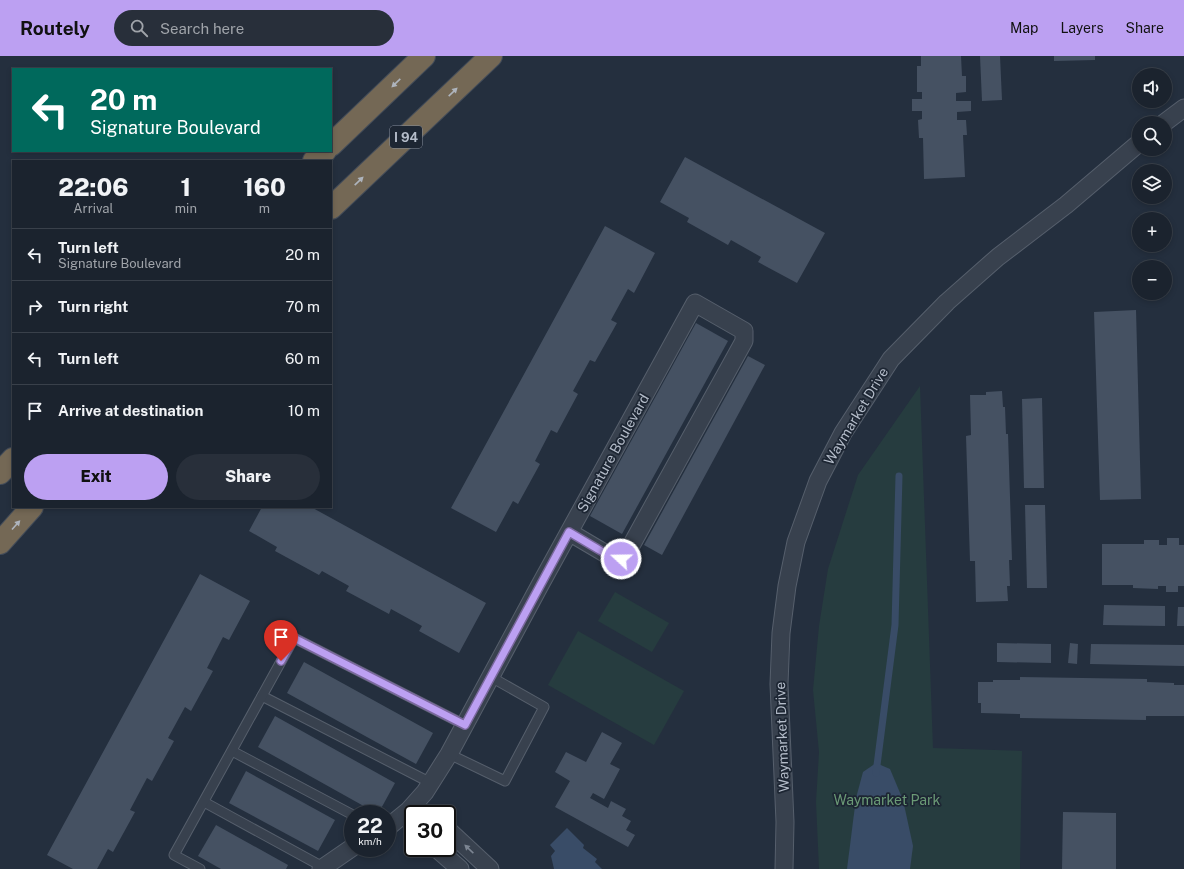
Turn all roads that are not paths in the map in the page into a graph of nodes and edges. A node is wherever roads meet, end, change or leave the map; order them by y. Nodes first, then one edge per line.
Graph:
1 (424, 56) edge
2 (489, 59) edge
3 (1184, 108) edge
4 (1172, 117) edge
5 (332, 144) edge
6 (1132, 149) edge
7 (324, 152) edge
8 (315, 160) edge
9 (332, 207) edge
10 (12, 460) edge
11 (0, 473) edge
12 (31, 508) edge
13 (569, 532) junction
14 (0, 543) edge
15 (491, 677) junction
16 (262, 696) junction
17 (465, 725) junction
18 (232, 751) junction
19 (450, 754) junction
20 (431, 783) junction
21 (204, 802) junction
22 (419, 805) edge
23 (344, 810) edge
24 (456, 837) edge
25 (344, 853) edge
26 (446, 857) edge
27 (322, 868) edge
28 (200, 869) edge
29 (460, 869) edge
30 (490, 869) edge
31 (784, 869) edge

1 -> 5 highway
9 -> 2 highway, I 94
3 - 4 street
6 - 31 street, Waymarket Drive
7 - 8 highway
10 - 11 highway
14 -> 12 highway
13 - 13 street, Signature Boulevard
13 - 15 street, Signature Boulevard
15 - 17 street, Signature Boulevard
15 - 19 lane
16 - 17 lane
16 - 18 lane
16 - 20 lane
17 - 19 street, Signature Boulevard
18 - 21 lane
18 - 23 lane
19 - 20 street, Signature Boulevard
20 - 22 street, Signature Boulevard
21 - 27 lane
21 - 28 lane
30 -> 24 street
25 - 27 street
26 - 29 street

